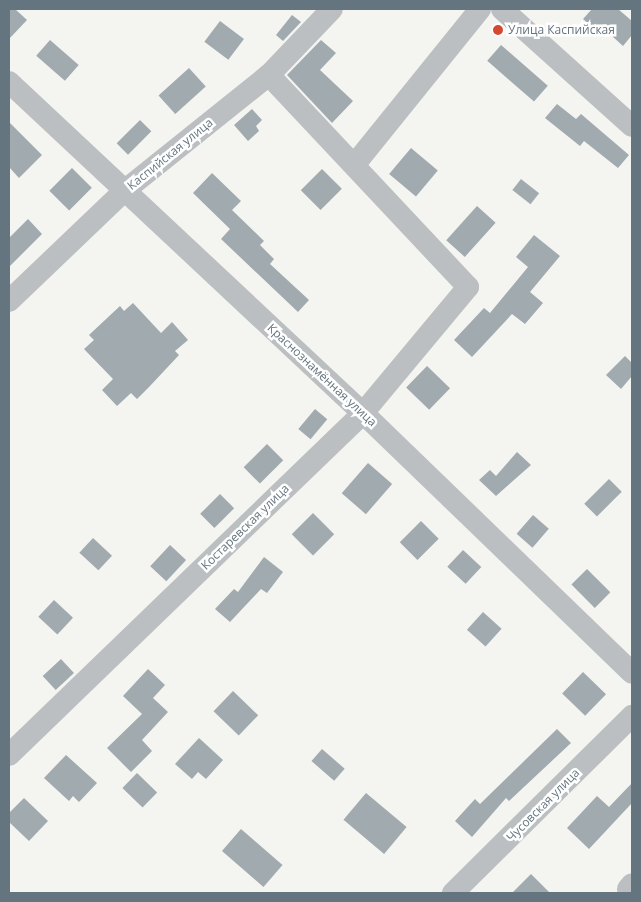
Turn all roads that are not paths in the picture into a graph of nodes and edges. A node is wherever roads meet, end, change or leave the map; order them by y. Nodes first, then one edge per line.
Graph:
1 (332, 9) edge
2 (480, 9) edge
3 (502, 9) edge
4 (269, 76) junction
5 (9, 82) edge
6 (632, 126) edge
7 (355, 164) junction
8 (124, 191) junction
9 (9, 301) edge
10 (363, 413) junction
11 (632, 673) edge
12 (632, 716) edge
13 (9, 755) edge
14 (453, 893) edge

1 - 4 street, Каспийская улица
2 - 7 street
3 - 6 street
4 - 7 street
4 - 8 street, Каспийская улица
5 - 8 street, Краснознамённая улица
7 - 10 street, Костаревская улица
8 - 9 street, Каспийская улица
8 - 10 street, Краснознамённая улица
10 - 11 street, Краснознамённая улица
10 - 13 street, Костаревская улица
12 - 14 street, Чусовская улица

